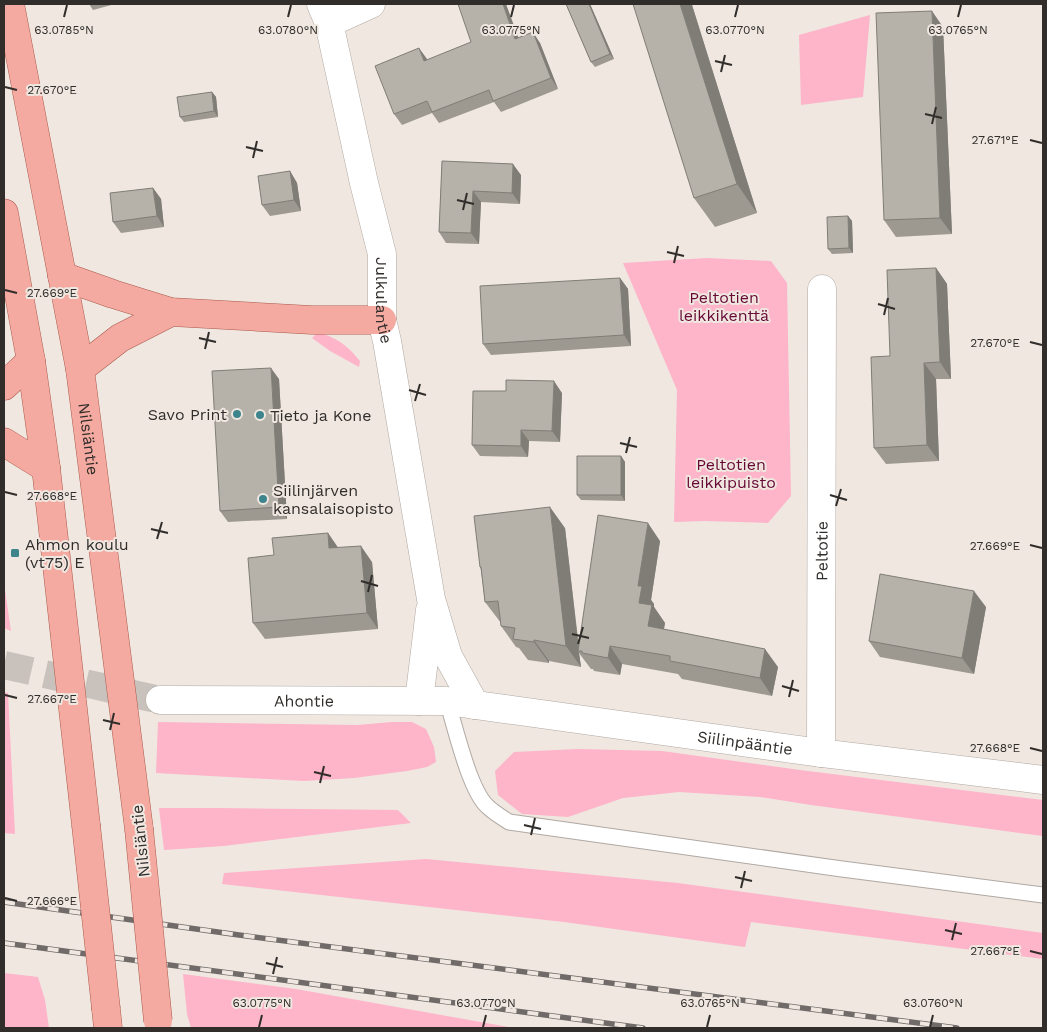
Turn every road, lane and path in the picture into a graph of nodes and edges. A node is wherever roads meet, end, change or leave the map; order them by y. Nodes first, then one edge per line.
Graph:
1 (10, 4) edge
2 (372, 4) edge
3 (325, 13) edge
4 (4, 213) edge
5 (62, 276) junction
6 (822, 289) dead end
7 (171, 312) junction
8 (382, 320) junction
9 (31, 360) junction
10 (80, 370) junction
11 (4, 386) edge
12 (4, 442) edge
13 (46, 468) junction
14 (431, 599) junction
15 (160, 700) tunnel mouth
16 (419, 701) junction
17 (448, 701) junction
18 (475, 705) junction
19 (821, 753) junction
20 (1043, 780) edge
21 (1043, 895) edge
22 (107, 1018) edge
23 (158, 1025) edge

1 - 5 main road, Nilsiäntie
2 - 3 street
3 - 8 street, Julkulantie
4 - 9 main road
5 - 7 main road
5 - 10 main road, Nilsiäntie
6 - 19 street, Peltotie
7 - 8 main road
7 - 10 main road
8 - 14 street, Julkulantie
9 - 11 main road
9 - 13 main road
10 - 23 main road, Nilsiäntie, bridge
12 - 13 main road
13 - 22 main road, bridge
14 - 16 street, Julkulantie
14 - 18 street, Julkulantie
15 - 16 street, Ahontie
16 - 17 street, Ahontie
17 - 18 street, Siilinpääntie
17 - 21 lane
18 - 19 street, Siilinpääntie
19 - 20 street, Siilinpääntie

